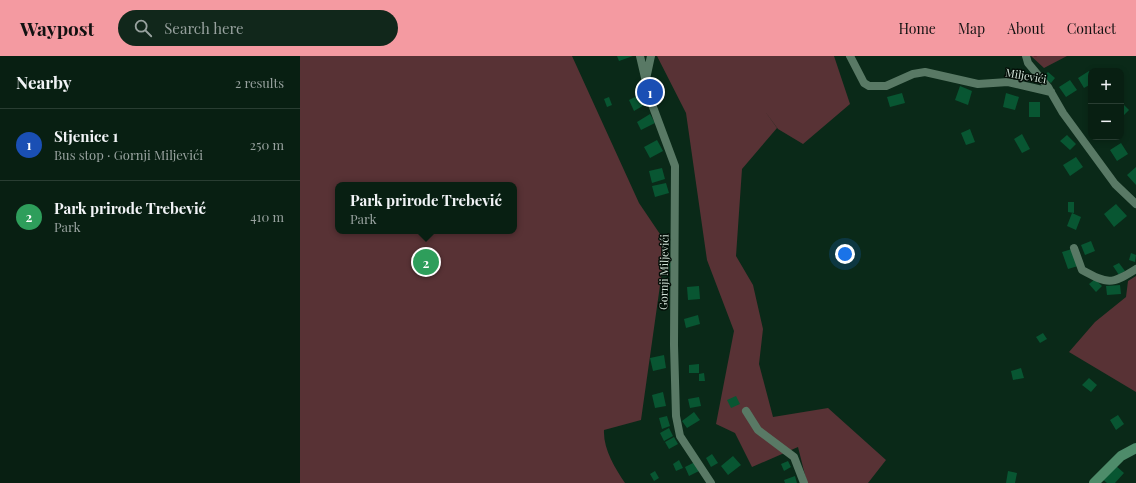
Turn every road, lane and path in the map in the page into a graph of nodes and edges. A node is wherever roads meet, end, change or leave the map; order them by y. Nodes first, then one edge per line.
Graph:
1 (640, 56) edge
2 (651, 56) edge
3 (850, 56) edge
4 (1026, 56) edge
5 (646, 82) junction
6 (1051, 92) junction
7 (1136, 204) edge
8 (1074, 248) dead end
9 (1136, 269) edge
10 (746, 411) dead end
11 (1136, 448) edge
12 (711, 483) edge
13 (804, 483) edge
14 (1094, 483) edge

1 - 5 street, Gornji Miljevići
2 - 5 street
3 - 6 street, Miljevići
4 - 6 street, Miljevići
5 - 12 street, Gornji Miljevići
6 - 7 street, Miljevići
8 - 9 street
10 - 13 street
11 - 14 main road

